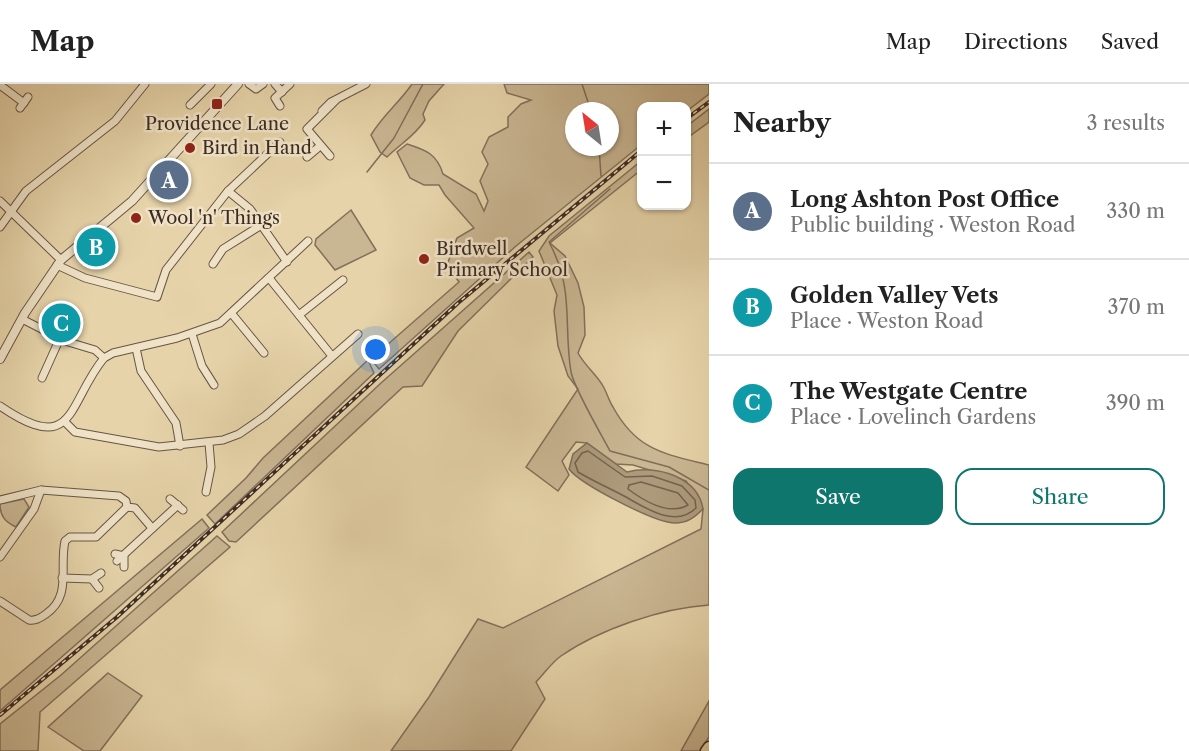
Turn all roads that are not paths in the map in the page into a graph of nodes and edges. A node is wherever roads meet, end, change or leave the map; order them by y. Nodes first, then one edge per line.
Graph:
1 (145, 84) edge
2 (211, 84) edge
3 (225, 84) edge
4 (249, 84) edge
5 (263, 84) edge
6 (275, 84) edge
7 (290, 84) edge
8 (366, 84) edge
9 (0, 85) edge
10 (236, 87) edge
11 (282, 92) junction
12 (24, 103) dead end
13 (190, 105) dead end
14 (279, 106) dead end
15 (280, 142) dead end
16 (320, 146) junction
17 (330, 156) dead end
18 (307, 157) dead end
19 (228, 191) junction
20 (0, 201) edge
21 (12, 210) junction
22 (262, 224) junction
23 (0, 227) edge
24 (308, 241) dead end
25 (287, 262) junction
26 (59, 263) junction
27 (213, 264) dead end
28 (269, 278) junction
29 (343, 280) dead end
30 (232, 314) junction
31 (299, 315) junction
32 (22, 319) junction
33 (192, 334) junction
34 (358, 334) dead end
35 (60, 338) junction
36 (136, 348) junction
37 (264, 353) dead end
38 (332, 356) junction
39 (104, 358) junction
40 (0, 359) edge
41 (42, 378) dead end
42 (214, 385) dead end
43 (0, 406) edge
44 (65, 422) junction
45 (209, 443) junction
46 (180, 446) junction
47 (41, 490) junction
48 (206, 492) dead end
49 (170, 499) dead end
50 (0, 500) edge
51 (127, 507) junction
52 (152, 528) junction
53 (124, 556) junction
54 (0, 557) edge
55 (116, 557) dead end
56 (124, 567) dead end
57 (101, 573) dead end
58 (62, 578) junction
59 (92, 579) junction
60 (99, 588) dead end
61 (0, 602) edge
62 (709, 747) edge
63 (706, 751) edge

1 - 21 street
2 - 13 street
3 - 10 street
4 - 5 street
6 - 11 street
7 - 11 street
8 - 16 street
9 - 12 street
10 - 26 street
11 - 14 street
15 - 19 street
16 - 17 street
16 - 18 street
19 - 22 street
19 - 26 street
20 - 21 street
21 - 23 street
21 - 26 street
22 - 25 street
22 - 27 street
24 - 25 street
25 - 28 street
26 - 32 street
28 - 30 street
28 - 31 street
29 - 31 street
30 - 33 street
30 - 37 street
31 - 38 street
32 - 35 street
32 - 40 street
33 - 36 street
33 - 42 street
34 - 38 street
35 - 39 street
35 - 41 street
36 - 39 street
36 - 46 street
38 - 45 street
39 - 44 street
43 - 44 street
44 - 46 street
45 - 46 street
45 - 48 street
47 - 50 street
47 - 51 street
47 - 54 street
49 - 52 street
51 - 52 street
51 - 58 street
52 - 53 street
53 - 55 street
53 - 56 street
57 - 59 street
58 - 59 street
58 - 61 street
59 - 60 street
62 - 63 main road

